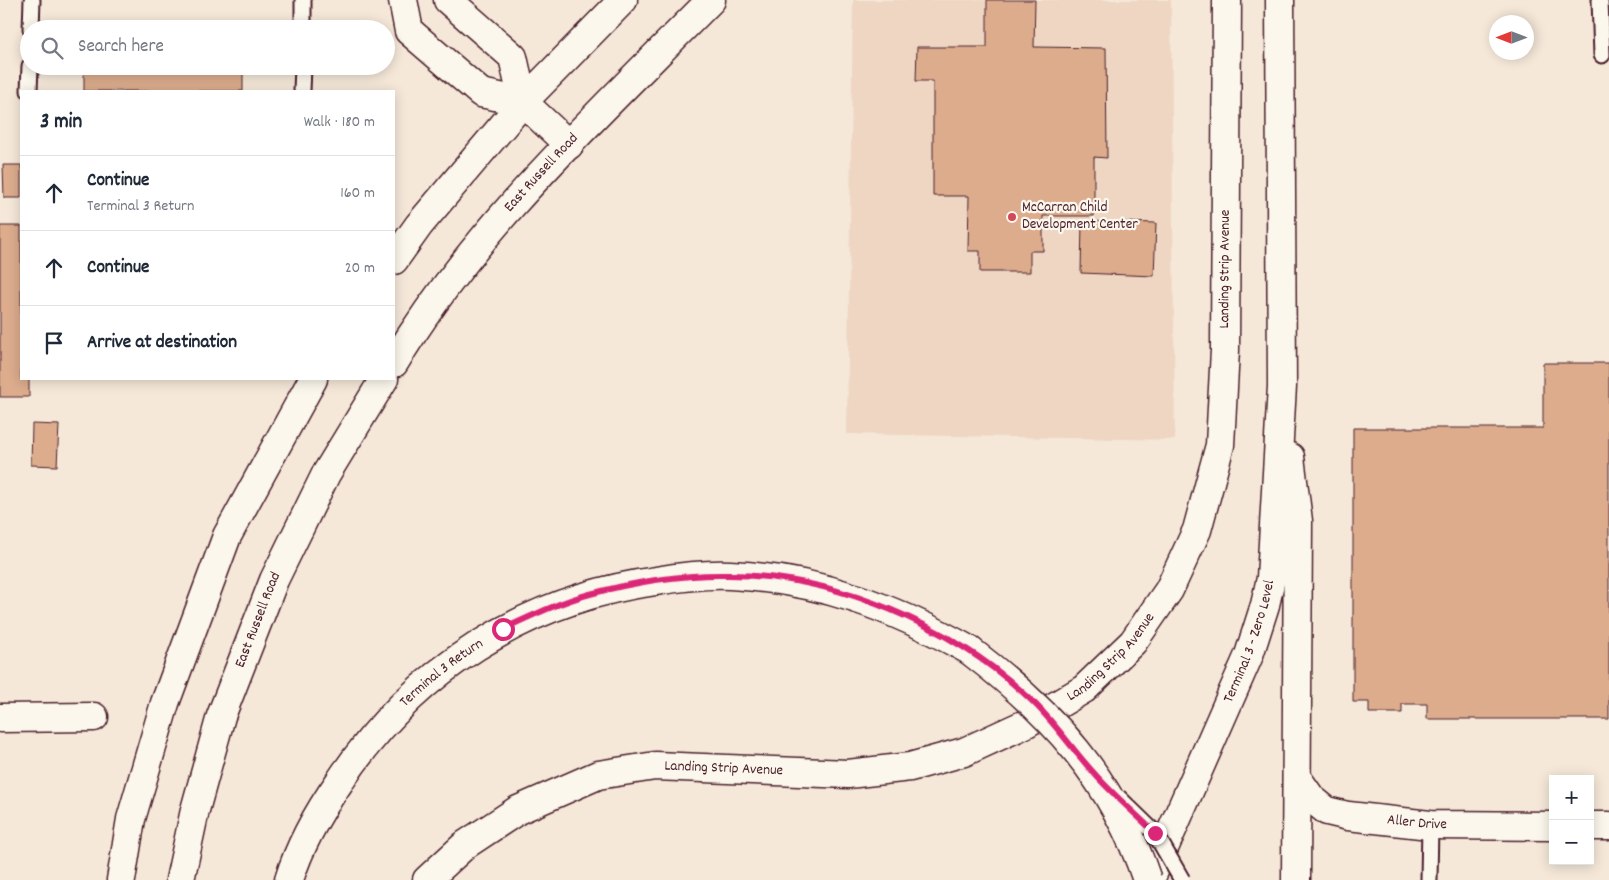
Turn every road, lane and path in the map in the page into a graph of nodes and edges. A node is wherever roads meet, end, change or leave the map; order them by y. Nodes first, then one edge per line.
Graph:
1 (32, 0) edge
2 (303, 0) edge
3 (403, 0) edge
4 (448, 0) edge
5 (623, 0) edge
6 (711, 0) edge
7 (1227, 0) edge
8 (1280, 0) edge
9 (1600, 0) edge
10 (31, 20) edge
11 (303, 20) edge
12 (1602, 55) dead end
13 (30, 75) edge
14 (303, 75) edge
15 (29, 90) edge
16 (302, 90) edge
17 (523, 102) junction
18 (569, 144) junction
19 (395, 259) edge
20 (395, 362) edge
21 (312, 380) edge
22 (383, 380) edge
23 (1282, 386) junction
24 (0, 718) edge
25 (94, 718) dead end
26 (1093, 772) junction
27 (1297, 778) junction
28 (1430, 825) junction
29 (1173, 826) junction
30 (1549, 826) edge
31 (1594, 826) edge
32 (1609, 826) edge
33 (121, 880) edge
34 (180, 880) edge
35 (289, 880) edge
36 (428, 880) edge
37 (1139, 880) edge
38 (1148, 880) edge
39 (1182, 880) edge
40 (1296, 880) edge
41 (1429, 880) edge

1 - 10 lane
2 - 11 lane
3 - 17 main road
4 - 17 main road
5 - 17 main road
6 - 18 main road, East Russell Road
7 - 36 main road, Landing Strip Avenue
8 - 23 main road
9 - 12 lane
13 - 15 lane
14 - 16 lane
17 - 18 main road
17 - 19 main road
18 - 20 main road, East Russell Road
21 - 33 main road
22 - 34 main road, East Russell Road
23 - 27 main road
23 - 29 main road, Terminal 3 - Zero Level
24 - 25 main road
26 - 35 main road, Terminal 3 Return, bridge
26 - 38 main road, Terminal 3 Return, bridge
26 - 39 lane, bridge
27 - 28 main road, Aller Drive
27 - 40 main road
28 - 30 main road, Aller Drive
28 - 41 lane
29 - 37 main road
29 - 38 main road, Terminal 3 - Zero Level
31 - 32 main road

